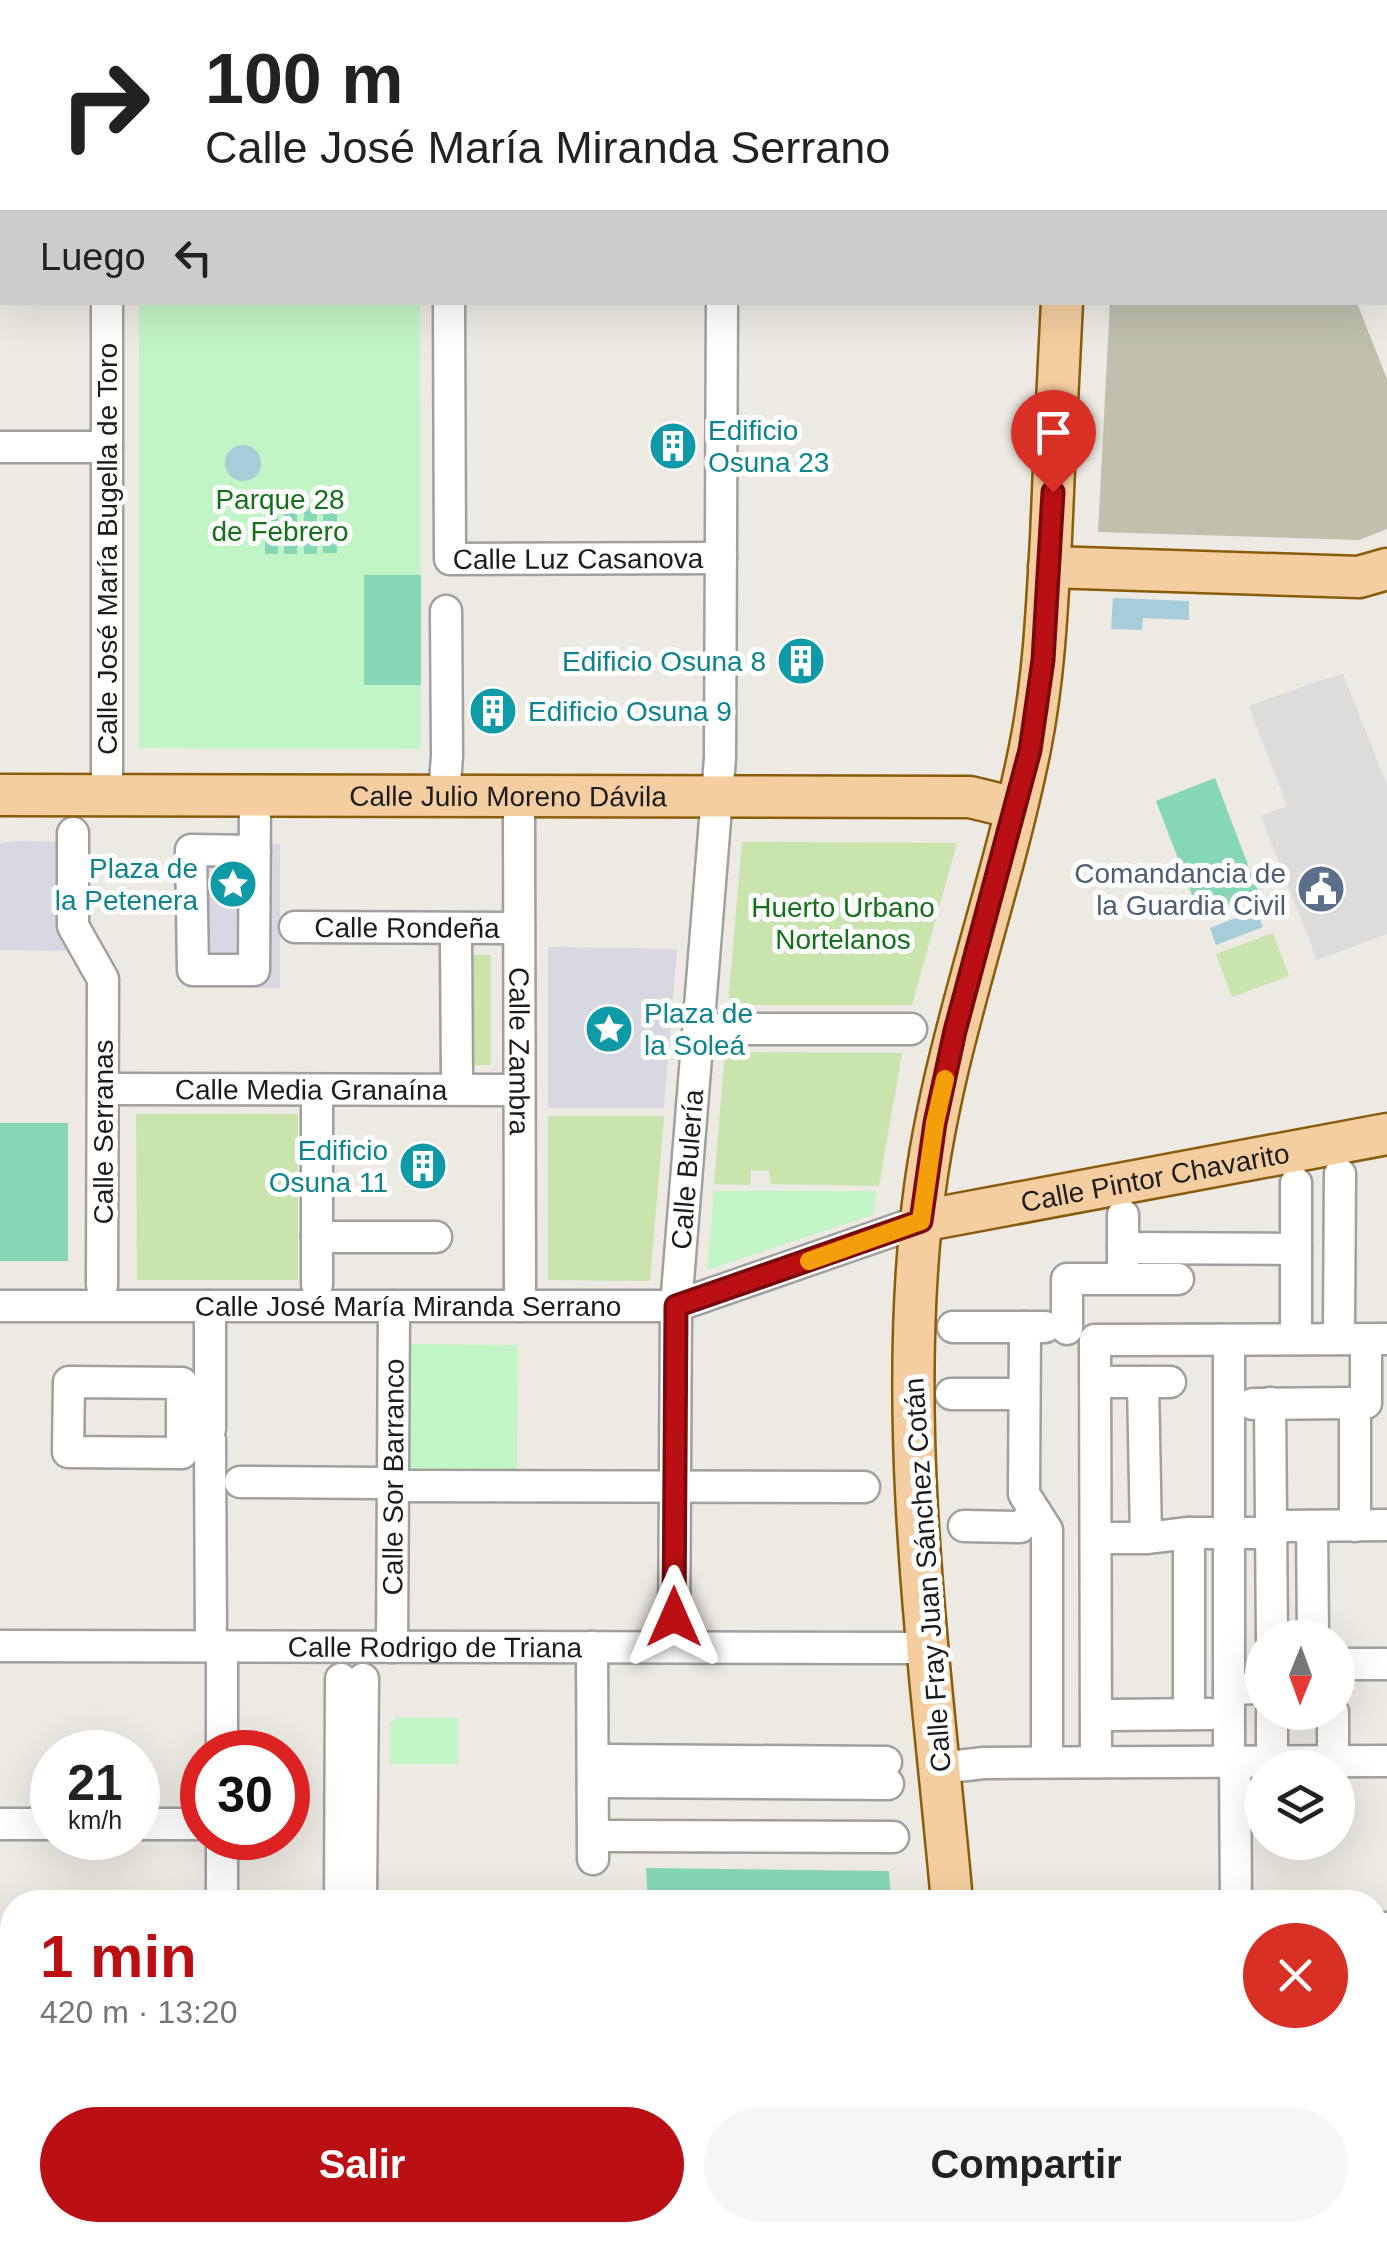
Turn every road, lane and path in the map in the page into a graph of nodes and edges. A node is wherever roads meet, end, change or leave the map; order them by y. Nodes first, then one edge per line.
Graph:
1 (107, 305) edge
2 (449, 305) edge
3 (722, 305) edge
4 (1062, 305) edge
5 (0, 446) edge
6 (107, 448) junction
7 (721, 558) junction
8 (1049, 567) junction
9 (1387, 569) edge
10 (446, 611) dead end
11 (0, 795) edge
12 (106, 795) junction
13 (255, 795) junction
14 (444, 796) junction
15 (519, 796) junction
16 (718, 796) junction
17 (1016, 808) junction
18 (73, 833) dead end
19 (255, 851) dead end
20 (295, 928) dead end
21 (519, 928) junction
22 (456, 942) dead end
23 (721, 1030) dead end
24 (911, 1030) dead end
25 (456, 1080) dead end
26 (103, 1089) junction
27 (317, 1090) junction
28 (519, 1090) junction
29 (1387, 1134) edge
30 (1340, 1174) dead end
31 (1296, 1182) dead end
32 (1123, 1215) dead end
33 (921, 1221) junction
34 (317, 1238) junction
35 (436, 1238) dead end
36 (1123, 1248) junction
37 (1296, 1249) junction
38 (1123, 1279) junction
39 (1178, 1279) dead end
40 (317, 1284) dead end
41 (102, 1285) dead end
42 (0, 1306) edge
43 (210, 1306) junction
44 (394, 1306) junction
45 (520, 1306) junction
46 (676, 1306) junction
47 (953, 1327) dead end
48 (1025, 1327) junction
49 (1296, 1328) dead end
50 (1339, 1328) dead end
51 (1076, 1332) junction
52 (1376, 1345) edge
53 (1229, 1352) dead end
54 (1106, 1382) dead end
55 (952, 1394) dead end
56 (1024, 1394) junction
57 (1270, 1403) junction
58 (1355, 1403) junction
59 (1228, 1404) junction
60 (240, 1482) dead end
61 (387, 1485) junction
62 (675, 1486) junction
63 (864, 1487) dead end
64 (1036, 1513) junction
65 (1387, 1525) edge
66 (964, 1526) dead end
67 (1312, 1526) junction
68 (1356, 1526) junction
69 (1189, 1533) junction
70 (1228, 1533) junction
71 (1271, 1533) junction
72 (1107, 1538) dead end
73 (1146, 1538) junction
74 (1272, 1620) edge
75 (1313, 1620) edge
76 (0, 1646) edge
77 (216, 1646) junction
78 (392, 1646) junction
79 (592, 1647) junction
80 (674, 1647) junction
81 (928, 1648) junction
82 (1355, 1664) edge
83 (1387, 1664) edge
84 (1245, 1709) edge
85 (1190, 1714) junction
86 (1108, 1715) dead end
87 (1231, 1727) junction
88 (221, 1730) edge
89 (1272, 1730) edge
90 (1333, 1730) edge
91 (1272, 1744) dead end
92 (1333, 1744) dead end
93 (1046, 1747) dead end
94 (1387, 1761) edge
95 (1096, 1762) junction
96 (940, 1768) junction
97 (606, 1771) dead end
98 (887, 1773) dead end
99 (0, 1824) edge
100 (30, 1824) edge
101 (893, 1837) dead end
102 (222, 1860) edge
103 (222, 1890) edge
104 (341, 1890) edge
105 (361, 1890) edge
106 (951, 1890) edge
107 (1236, 1890) edge

1 - 6 street, Calle José María Bugella de Toro
2 - 7 street, Calle Luz Casanova
3 - 7 street, Calle Bulería
4 - 8 main road, Calle Fray Juan Sánchez Cotán
5 - 6 street
6 - 12 street, Calle José María Bugella de Toro
7 - 16 street, Calle Bulería
8 - 9 main road
8 - 17 main road, Calle Fray Juan Sánchez Cotán
10 - 14 street
11 - 12 main road, Calle Julio Moreno Dávila
12 - 13 main road, Calle Julio Moreno Dávila
13 - 14 main road, Calle Julio Moreno Dávila
13 - 19 street
14 - 15 main road, Calle Julio Moreno Dávila
15 - 16 main road, Calle Julio Moreno Dávila
15 - 21 street, Calle Zambra
16 - 17 main road, Calle Julio Moreno Dávila
16 - 46 street, Calle Bulería
17 - 33 main road, Calle Fray Juan Sánchez Cotán
18 - 26 street, Calle Serranas
20 - 21 street, Calle Rondeña
21 - 28 street, Calle Zambra
22 - 25 street
23 - 24 street
26 - 27 street, Calle Media Granaína
26 - 41 street, Calle Serranas
27 - 28 street, Calle Media Granaína
27 - 34 street
28 - 45 street, Calle Zambra
29 - 33 main road, Calle Pintor Chavarito
30 - 50 street
31 - 37 street
32 - 36 street
33 - 46 street, Calle José María Miranda Serrano
33 - 81 main road, Calle Fray Juan Sánchez Cotán
34 - 35 street
34 - 40 street
36 - 37 street
36 - 38 street
37 - 49 street
38 - 39 street
38 - 51 street
42 - 43 street, Calle José María Miranda Serrano
43 - 44 street, Calle José María Miranda Serrano
43 - 77 street
44 - 45 street, Calle José María Miranda Serrano
44 - 61 street, Calle Sor Barranco
45 - 46 street, Calle José María Miranda Serrano
46 - 62 street, Calle Bulería
47 - 48 street
48 - 51 street
48 - 56 street
51 - 52 street
51 - 95 street
52 - 58 street
53 - 59 street
54 - 73 street
55 - 56 street
56 - 64 street
57 - 58 street
57 - 59 street
57 - 71 street
58 - 68 street
59 - 70 street
60 - 61 street
61 - 62 street
61 - 78 street, Calle Sor Barranco
62 - 63 street
62 - 80 street, Calle Bulería
64 - 66 street
64 - 93 street
65 - 68 street
67 - 68 street
67 - 71 street
67 - 75 street
69 - 70 street
69 - 73 street
69 - 85 street
70 - 71 street
70 - 87 street
71 - 74 street
72 - 73 street
76 - 77 street, Calle Rodrigo de Triana
77 - 78 street, Calle Rodrigo de Triana
77 - 88 street
78 - 79 street, Calle Rodrigo de Triana
79 - 80 street, Calle Rodrigo de Triana
79 - 101 street
80 - 81 street, Calle Rodrigo de Triana
81 - 96 main road, Calle Fray Juan Sánchez Cotán
82 - 83 street
84 - 87 street
85 - 86 street
85 - 87 street
87 - 94 street
87 - 95 street
87 - 107 street
89 - 91 street
90 - 92 street
95 - 96 street
96 - 106 main road, Calle Fray Juan Sánchez Cotán
97 - 98 street
99 - 100 street
102 - 103 street
104 - 105 street

